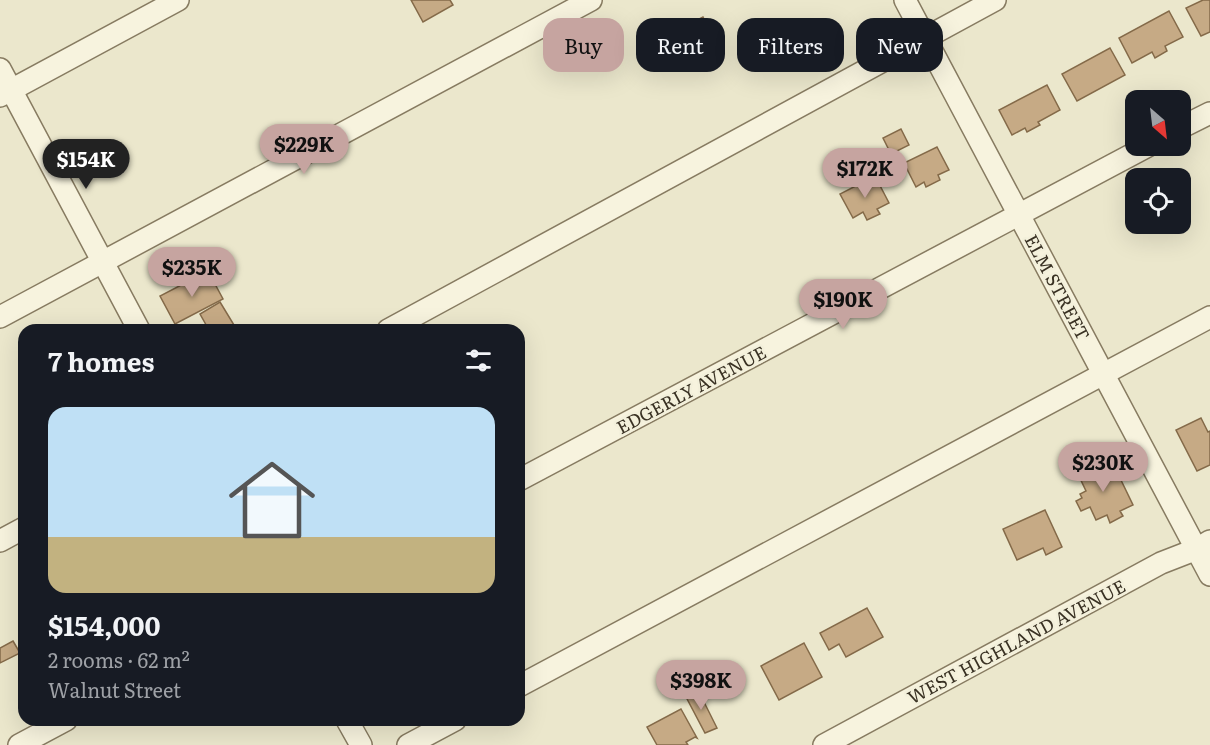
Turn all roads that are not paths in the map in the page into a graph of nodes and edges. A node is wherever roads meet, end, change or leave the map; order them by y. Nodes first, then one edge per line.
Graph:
1 (178, 0) edge
2 (591, 0) edge
3 (905, 0) edge
4 (995, 0) edge
5 (915, 18) edge
6 (943, 27) edge
7 (0, 69) edge
8 (943, 71) edge
9 (861, 72) edge
10 (6, 93) edge
11 (1210, 113) edge
12 (1191, 122) edge
13 (1129, 156) edge
14 (1019, 214) junction
15 (102, 263) junction
16 (0, 317) edge
17 (1210, 317) edge
18 (136, 324) edge
19 (398, 324) edge
20 (1104, 374) junction
21 (525, 477) edge
22 (18, 531) edge
23 (0, 541) edge
24 (1204, 545) edge
25 (1210, 575) edge
26 (525, 683) edge
27 (55, 726) edge
28 (350, 726) edge
29 (444, 726) edge
30 (19, 745) edge
31 (361, 745) edge
32 (408, 745) edge
33 (824, 745) edge

1 - 10 street
2 - 15 street
3 - 5 street, ELM STREET
4 - 6 street
7 - 10 street
8 - 14 street, ELM STREET
9 - 19 street
10 - 15 street
11 - 12 street
13 - 14 street, EDGERLY AVENUE
14 - 20 street, ELM STREET
14 - 21 street, EDGERLY AVENUE
15 - 16 street
15 - 18 street
17 - 20 street
20 - 24 street, ELM STREET
20 - 26 street
22 - 23 street
24 - 25 street, ELM STREET
24 - 33 street, WEST HIGHLAND AVENUE
27 - 30 street
28 - 31 street
29 - 32 street

